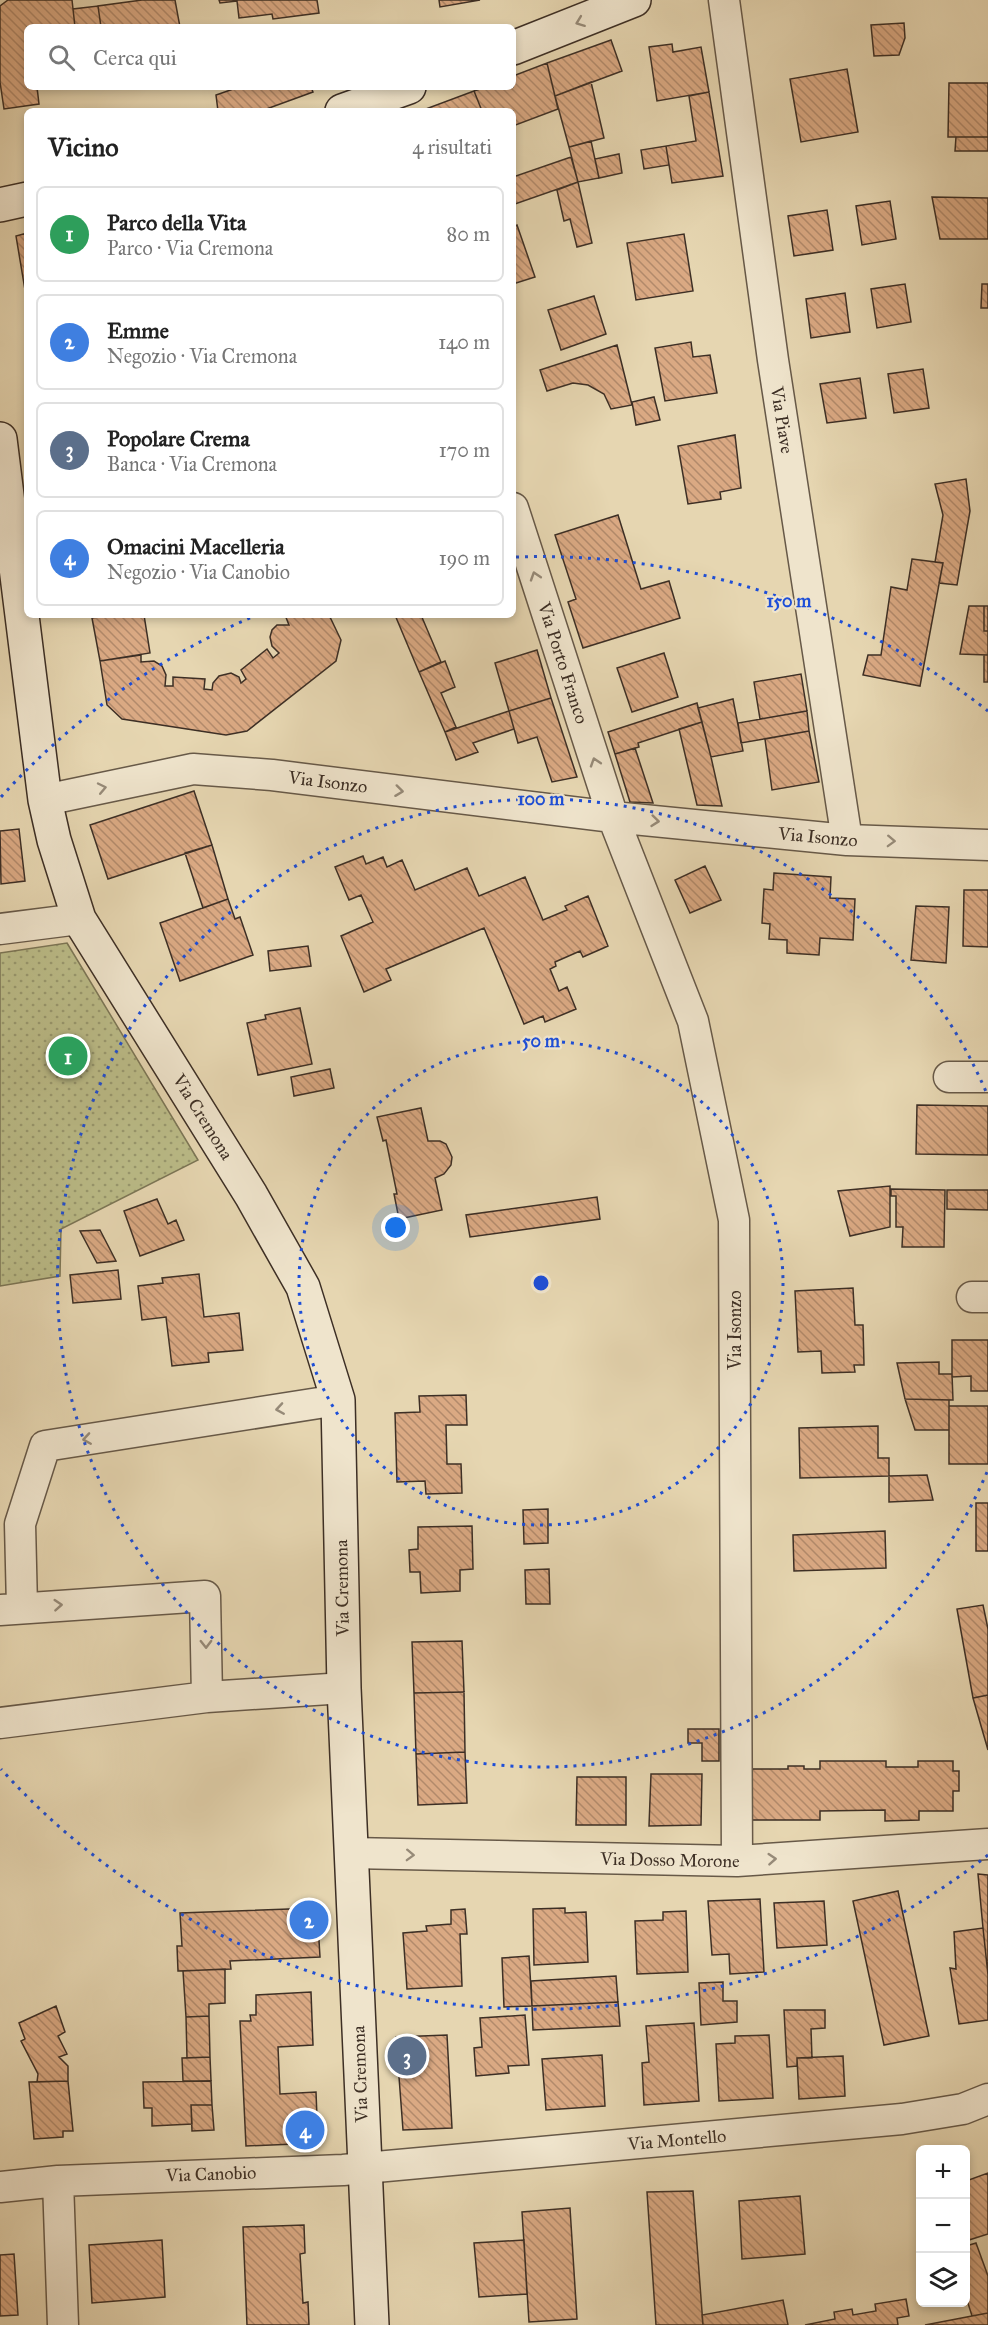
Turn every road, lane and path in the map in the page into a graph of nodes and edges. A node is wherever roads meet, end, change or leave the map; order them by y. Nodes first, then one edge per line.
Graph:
1 (634, 0) edge
2 (724, 0) edge
3 (516, 47) edge
4 (391, 99) edge
5 (354, 108) edge
6 (24, 200) edge
7 (0, 205) edge
8 (0, 439) edge
9 (516, 517) edge
10 (45, 800) junction
11 (613, 817) junction
12 (847, 840) junction
13 (988, 845) edge
14 (79, 919) junction
15 (0, 929) edge
16 (949, 1077) dead end
17 (988, 1077) edge
18 (338, 1400) junction
19 (11, 1608) edge
20 (344, 1688) junction
21 (207, 1697) junction
22 (0, 1723) edge
23 (988, 1844) edge
24 (351, 1853) junction
25 (737, 1861) junction
26 (988, 2099) edge
27 (363, 2168) junction
28 (58, 2181) junction
29 (0, 2187) edge
30 (63, 2325) edge
31 (372, 2325) edge

1 -> 3 street
2 - 12 street, Via Piave
4 - 5 street
6 - 7 street
8 - 10 street, Via Cremona
11 -> 9 street, Via Porto Franco
10 -> 11 street, Via Isonzo
10 - 14 street, Via Cremona
11 -> 12 street, Via Isonzo
11 - 25 street, Via Isonzo
12 -> 13 street, Via Isonzo
14 - 15 street
14 - 18 street, Via Cremona
16 - 17 street
18 -> 19 street
18 - 20 street, Via Cremona
19 -> 21 street
20 - 21 street
20 - 24 street, Via Cremona
21 - 22 street
25 -> 23 street, Via Dosso Morone
24 -> 25 street, Via Dosso Morone
24 - 27 street, Via Cremona
26 - 27 street, Via Montello
27 - 28 street, Via Canobio
27 - 31 street, Via Cremona
28 - 29 street, Via Canobio
28 - 30 street

